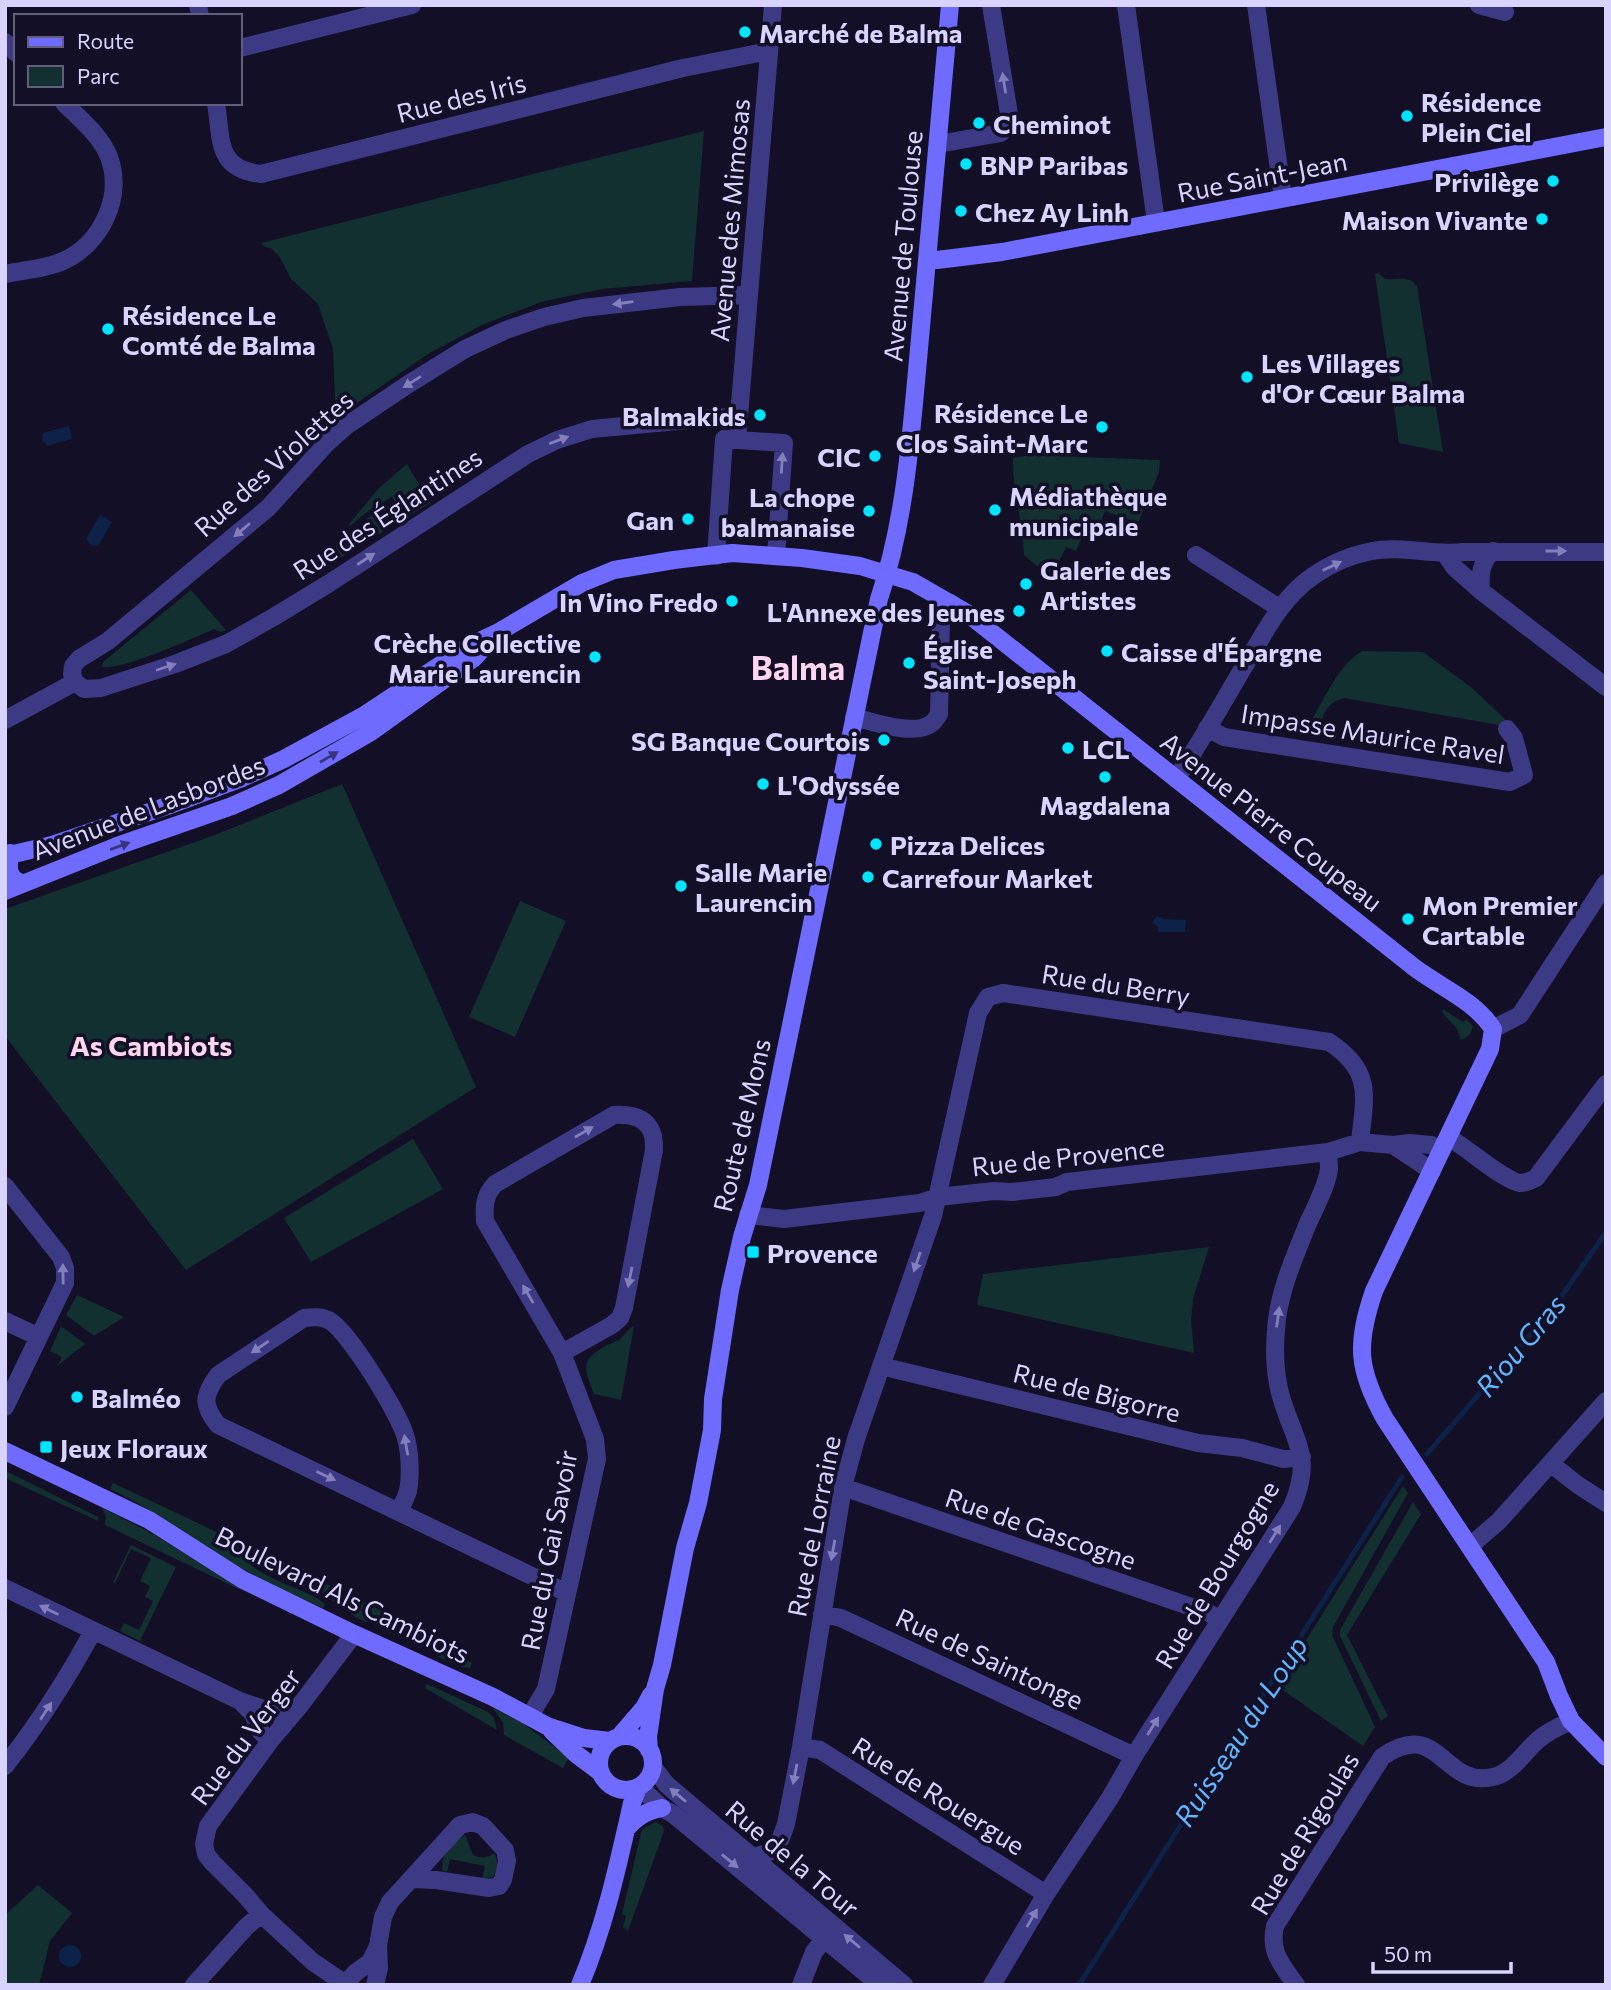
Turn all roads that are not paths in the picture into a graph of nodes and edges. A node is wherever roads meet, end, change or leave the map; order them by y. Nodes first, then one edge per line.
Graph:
1 (412, 5) edge
2 (773, 5) edge
3 (950, 5) edge
4 (991, 5) edge
5 (1126, 5) edge
6 (1256, 5) edge
7 (1479, 5) edge
8 (1506, 12) dead end
9 (242, 48) edge
10 (769, 54) junction
11 (66, 105) edge
12 (216, 105) edge
13 (1606, 137) edge
14 (938, 144) junction
15 (1283, 198) junction
16 (1156, 222) junction
17 (928, 259) junction
18 (5, 274) edge
19 (749, 295) junction
20 (739, 417) junction
21 (737, 440) junction
22 (1493, 551) junction
23 (1606, 552) edge
24 (1445, 554) junction
25 (716, 555) junction
26 (1196, 555) dead end
27 (776, 556) junction
28 (887, 573) junction
29 (1481, 591) junction
30 (951, 603) junction
31 (1279, 608) junction
32 (498, 633) junction
33 (75, 682) junction
34 (1606, 687) edge
35 (855, 718) junction
36 (5, 720) edge
37 (1207, 728) junction
38 (1507, 729) dead end
39 (1175, 779) junction
40 (7, 853) edge
41 (22, 883) junction
42 (1606, 883) edge
43 (5, 891) edge
44 (1600, 906) edge
45 (1493, 1029) junction
46 (1606, 1084) edge
47 (1360, 1142) junction
48 (1445, 1144) junction
49 (1393, 1145) junction
50 (1328, 1152) junction
51 (1433, 1171) junction
52 (5, 1185) edge
53 (938, 1197) junction
54 (748, 1215) junction
55 (5, 1321) edge
56 (39, 1337) junction
57 (562, 1353) junction
58 (881, 1366) junction
59 (1606, 1401) edge
60 (5, 1407) edge
61 (5, 1451) edge
62 (1301, 1457) junction
63 (1551, 1464) junction
64 (843, 1488) junction
65 (1606, 1503) edge
66 (399, 1511) junction
67 (1470, 1546) junction
68 (5, 1588) edge
69 (567, 1593) junction
70 (822, 1615) junction
71 (1220, 1620) junction
72 (93, 1631) junction
73 (354, 1634) junction
74 (655, 1689) junction
75 (240, 1701) junction
76 (530, 1716) junction
77 (288, 1720) junction
78 (1571, 1720) junction
79 (547, 1726) junction
80 (615, 1739) junction
81 (270, 1741) junction
82 (801, 1746) junction
83 (1134, 1756) junction
84 (1606, 1757) edge
85 (651, 1758) junction
86 (5, 1766) edge
87 (605, 1779) junction
88 (639, 1787) junction
89 (662, 1808) junction
90 (625, 1835) junction
91 (752, 1858) junction
92 (411, 1879) junction
93 (1046, 1894) junction
94 (261, 1914) junction
95 (824, 1939) junction
96 (378, 1945) junction
97 (194, 1985) edge
98 (346, 1985) edge
99 (375, 1985) edge
100 (580, 1985) edge
101 (802, 1985) edge
102 (880, 1985) edge
103 (904, 1985) edge
104 (992, 1985) edge
105 (1296, 1985) edge

1 - 9 street
2 - 10 street, Avenue des Mimosas
3 - 14 street, Avenue de Toulouse
14 -> 4 street
5 - 16 street
6 - 15 street
7 - 8 street
10 - 12 street, Rue des Iris
10 - 19 street, Avenue des Mimosas
11 - 18 street
13 - 15 street, Rue Saint-Jean
14 - 17 street, Avenue de Toulouse
15 - 16 street, Rue Saint-Jean
16 - 17 street, Rue Saint-Jean
17 - 28 street, Avenue de Toulouse
19 - 20 street, Avenue des Mimosas
19 -> 33 street, Rue des Violettes
20 - 21 street, Avenue des Mimosas
33 -> 20 street, Rue des Églantines
21 - 25 street
27 -> 21 street
22 -> 23 street
22 - 24 street
22 - 29 street
24 - 29 street
31 -> 24 street
25 - 27 street, Avenue de Lasbordes
25 - 32 street, Avenue de Lasbordes
26 - 31 street
27 - 28 street, Avenue de Lasbordes
28 - 30 street, Avenue Pierre Coupeau
28 - 35 street, Route de Mons
29 - 34 street
30 - 35 street
30 - 39 street, Avenue Pierre Coupeau
31 - 37 street
32 - 40 street, Avenue de Lasbordes
41 -> 32 street, Avenue de Lasbordes
33 - 36 street
35 - 54 street, Route de Mons
37 - 38 street, Impasse Maurice Ravel
37 - 39 street
39 - 45 street, Avenue Pierre Coupeau
40 - 41 street
41 - 43 street, Avenue de Lasbordes
42 - 44 street
44 - 45 street
45 - 48 street
46 - 48 street
47 - 49 street, Rue de Provence
47 - 50 street, Rue de Provence
47 - 53 street, Rue du Berry
48 - 49 street, Rue de Provence
48 - 51 street
49 - 51 street, Rue de Provence
50 - 53 street, Rue de Provence
62 -> 50 street, Rue de Bourgogne
51 - 67 street
56 -> 52 street
53 - 54 street, Rue de Provence
53 -> 58 street, Rue de Lorraine
54 - 74 street, Route de Mons
55 - 56 street
56 - 60 street
57 -> 57 street, Rue du Gai Savoir
57 - 69 street, Rue du Gai Savoir
58 - 62 street, Rue de Bigorre
58 - 64 street, Rue de Lorraine
59 - 63 street
61 - 73 street, Boulevard Als Cambiots
71 -> 62 street, Rue de Bourgogne
63 - 65 street
63 - 67 street
64 -> 70 street, Rue de Lorraine
64 - 71 street, Rue de Gascogne
66 -> 66 street
66 - 69 street
67 - 78 street
72 -> 68 street
69 - 76 street, Rue du Gai Savoir
70 - 82 street, Rue de Lorraine
70 - 83 street, Rue de Saintonge
83 -> 71 street, Rue de Bourgogne
72 - 75 street
86 -> 72 street
73 - 76 street, Boulevard Als Cambiots
73 - 77 street, Rue du Verger
74 - 80 street, Route de Mons
74 - 85 street, Route de Mons
75 - 77 street
75 - 81 street
76 - 79 street, Boulevard Als Cambiots
77 - 81 street, Rue du Verger
78 - 84 street
78 - 105 street, Rue de Rigoulas
79 - 80 street, Boulevard Als Cambiots
79 - 87 street, Boulevard Als Cambiots
80 - 85 street
80 - 87 street
81 - 94 street, Rue du Verger
82 -> 91 street, Rue de Lorraine
82 - 93 street, Rue de Rouergue
83 - 93 street, Rue de Bourgogne
85 - 88 street
91 -> 85 street, Rue de la Tour
87 - 88 street
87 - 90 street
88 - 89 street, Rue de la Tour
88 - 90 street
89 - 90 street
89 -> 95 street, Rue de la Tour
90 - 100 street
103 -> 91 street, Rue de la Tour
92 - 92 street
92 - 96 street
104 -> 93 street, Rue de Bourgogne
94 - 97 street
94 - 98 street, Rue du Verger
95 - 101 street
95 - 102 street, Rue de la Tour
96 - 98 street
96 - 99 street

